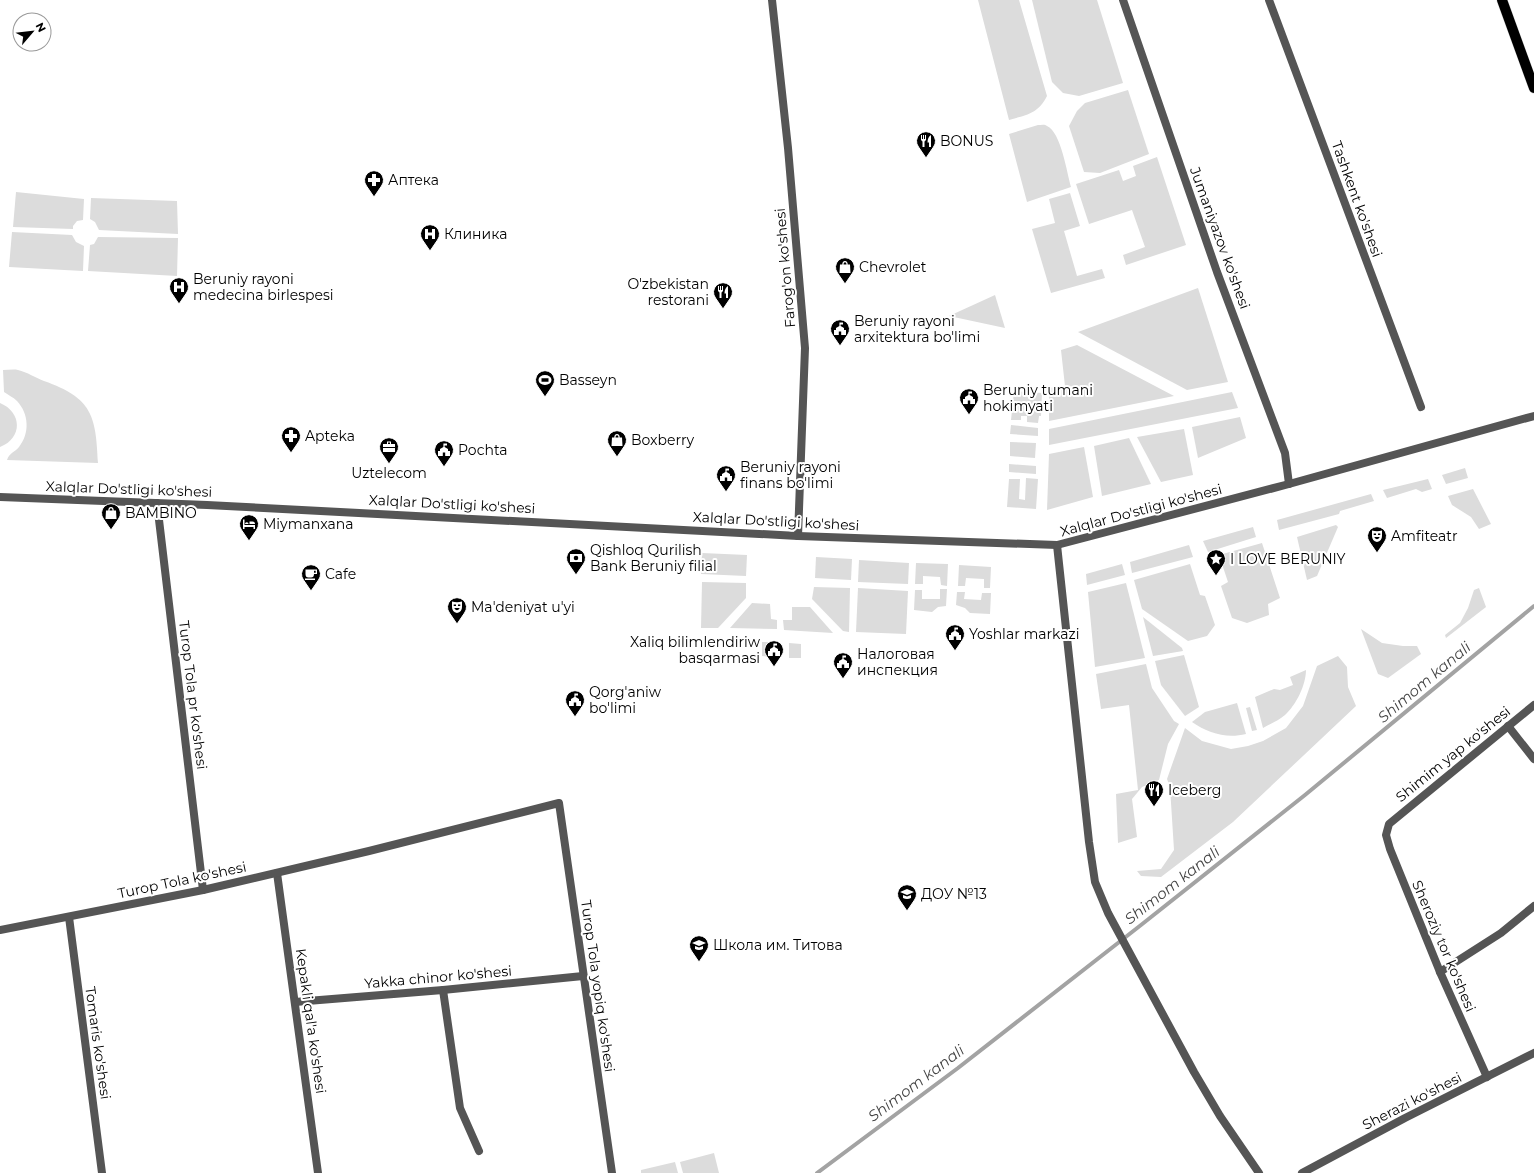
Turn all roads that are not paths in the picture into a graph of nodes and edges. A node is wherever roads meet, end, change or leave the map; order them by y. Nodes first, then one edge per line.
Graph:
1 (772, 0) edge
2 (1123, 0) edge
3 (1269, 0) edge
4 (1502, 0) edge
5 (1534, 88) edge
6 (1421, 407) dead end
7 (1534, 416) edge
8 (1289, 484) junction
9 (0, 497) edge
10 (157, 503) junction
11 (798, 536) junction
12 (1057, 545) junction
13 (1534, 705) edge
14 (1508, 726) junction
15 (1534, 759) edge
16 (558, 803) joint
17 (1389, 824) joint
18 (277, 873) junction
19 (203, 890) junction
20 (1534, 906) edge
21 (68, 917) junction
22 (0, 930) edge
23 (1440, 972) junction
24 (583, 976) junction
25 (443, 990) junction
26 (295, 1002) junction
27 (1534, 1053) edge
28 (1487, 1077) junction
29 (479, 1151) dead end
30 (102, 1173) edge
31 (318, 1173) edge
32 (612, 1173) edge
33 (1259, 1173) edge
34 (1302, 1173) edge

1 - 11 street, Farog'on ko'shesi
2 - 8 street, Jumaniyazov ko'shesi
3 - 6 street, Tashkent ko'shesi
4 - 5 main road
7 - 8 street, Xalqlar Do'stligi ko'shesi
8 - 12 street, Xalqlar Do'stligi ko'shesi
9 - 10 street, Xalqlar Do'stligi ko'shesi
10 - 11 street, Xalqlar Do'stligi ko'shesi
10 - 19 street, Turop Tola pr ko'shesi
11 - 12 street, Xalqlar Do'stligi ko'shesi
12 - 33 street
13 - 14 street, Shimim yap ko'shesi
14 - 15 street
14 - 17 street, Shimim yap ko'shesi
16 - 18 street, Turop Tola ko'shesi
16 - 24 street, Turop Tola yopiq ko'shesi
17 - 23 street, Sheroziy tor ko'shesi
18 - 19 street, Turop Tola ko'shesi
18 - 26 street, Kepakli qal'a ko'shesi
19 - 21 street, Turop Tola ko'shesi
20 - 23 street
21 - 22 street, Turop Tola ko'shesi
21 - 30 street, Tomaris ko'shesi
23 - 28 street, Sheroziy tor ko'shesi
24 - 25 street, Yakka chinor ko'shesi
24 - 32 street, Turop Tola yopiq ko'shesi
25 - 26 street, Yakka chinor ko'shesi
25 - 29 street
26 - 31 street, Kepakli qal'a ko'shesi
27 - 28 street, Sherazi ko'shesi
28 - 34 street, Sherazi ko'shesi

